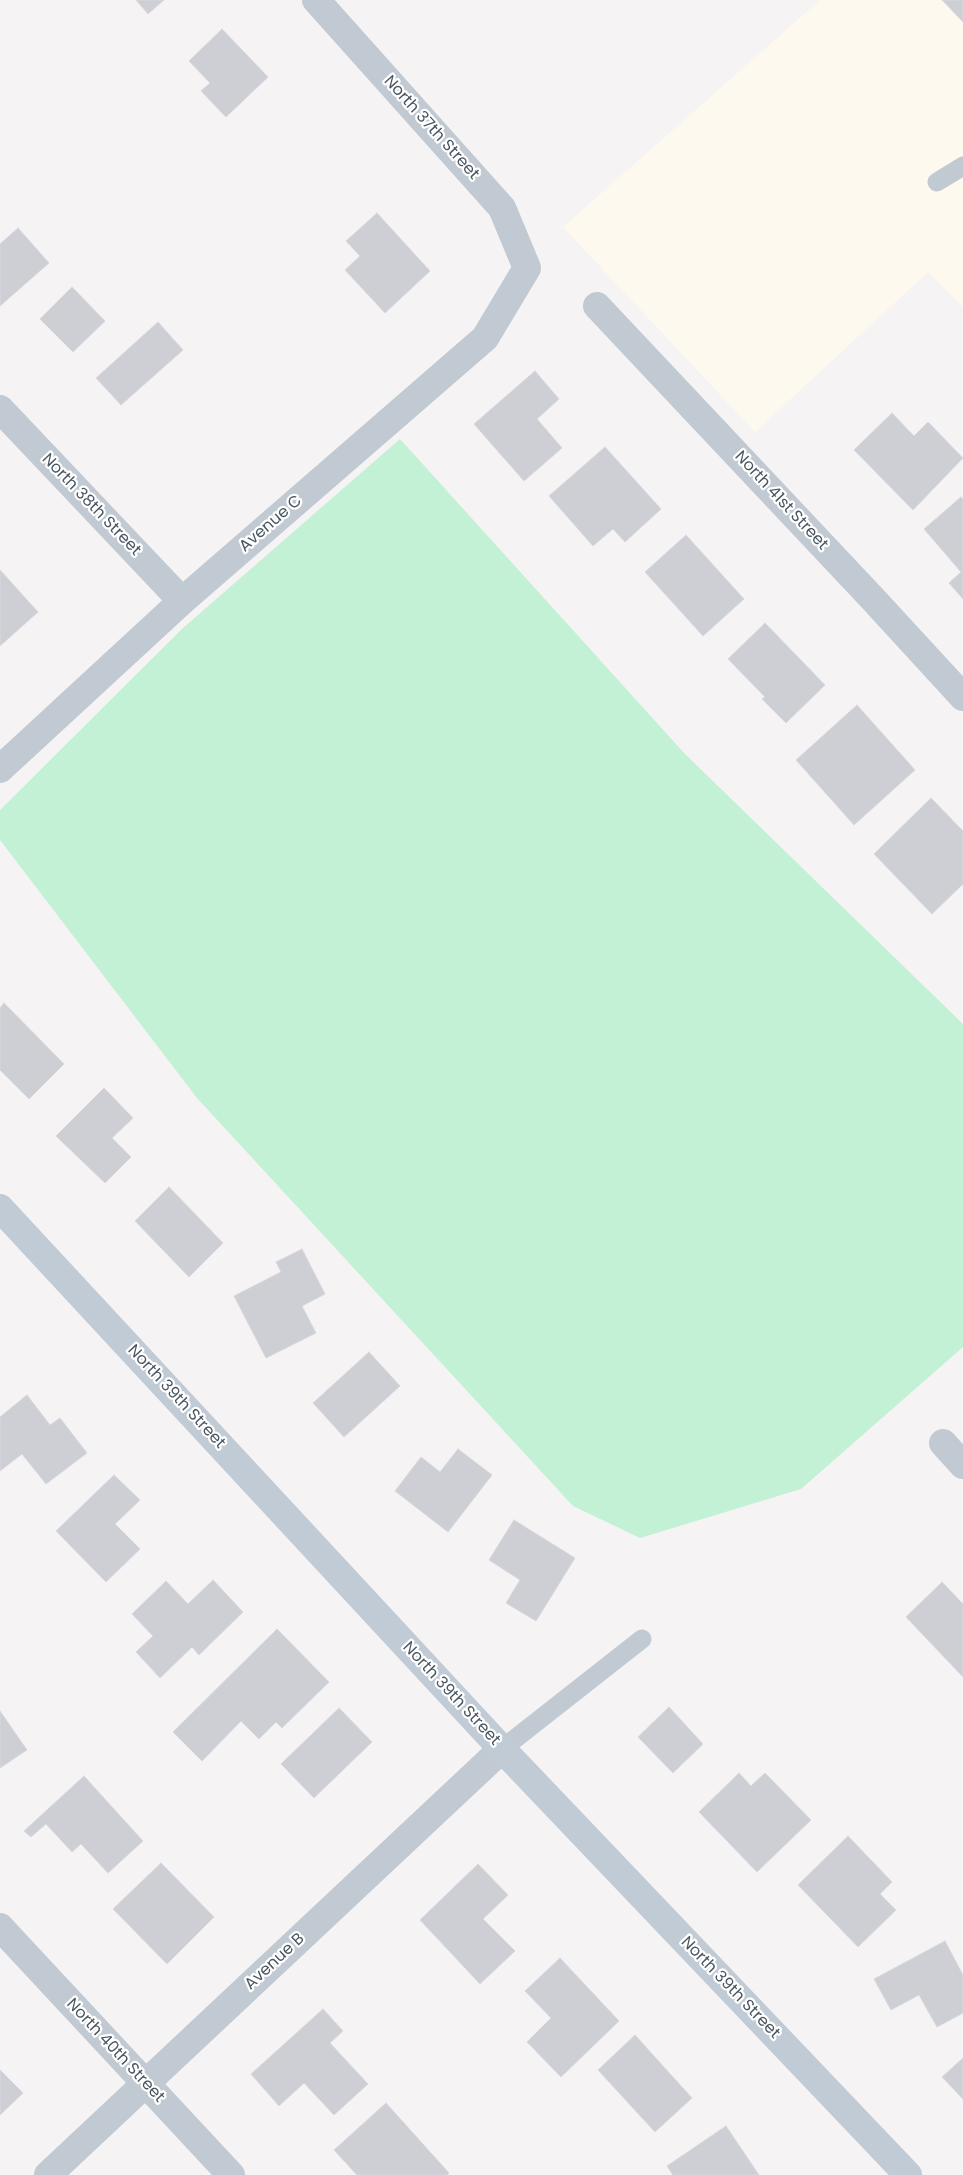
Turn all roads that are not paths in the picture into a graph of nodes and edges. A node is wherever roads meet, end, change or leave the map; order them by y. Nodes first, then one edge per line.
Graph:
1 (316, 0) edge
2 (963, 166) edge
3 (937, 182) dead end
4 (527, 268) joint
5 (597, 306) dead end
6 (0, 410) edge
7 (182, 601) junction
8 (963, 697) edge
9 (0, 770) edge
10 (0, 1208) edge
11 (942, 1443) dead end
12 (963, 1465) edge
13 (642, 1639) dead end
14 (502, 1749) junction
15 (0, 1927) edge
16 (145, 2084) junction
17 (48, 2175) edge
18 (230, 2175) edge
19 (908, 2175) edge

1 - 4 street, North 37th Street
2 - 3 lane
4 - 7 street, Avenue C
5 - 8 street, North 41st Street
6 - 7 street, North 38th Street
7 - 9 street, Avenue C
10 - 14 street, North 39th Street
11 - 12 street
13 - 14 lane
14 - 16 street, Avenue B
14 - 19 street, North 39th Street
15 - 16 street, North 40th Street
16 - 17 street, Avenue B
16 - 18 street, North 40th Street

